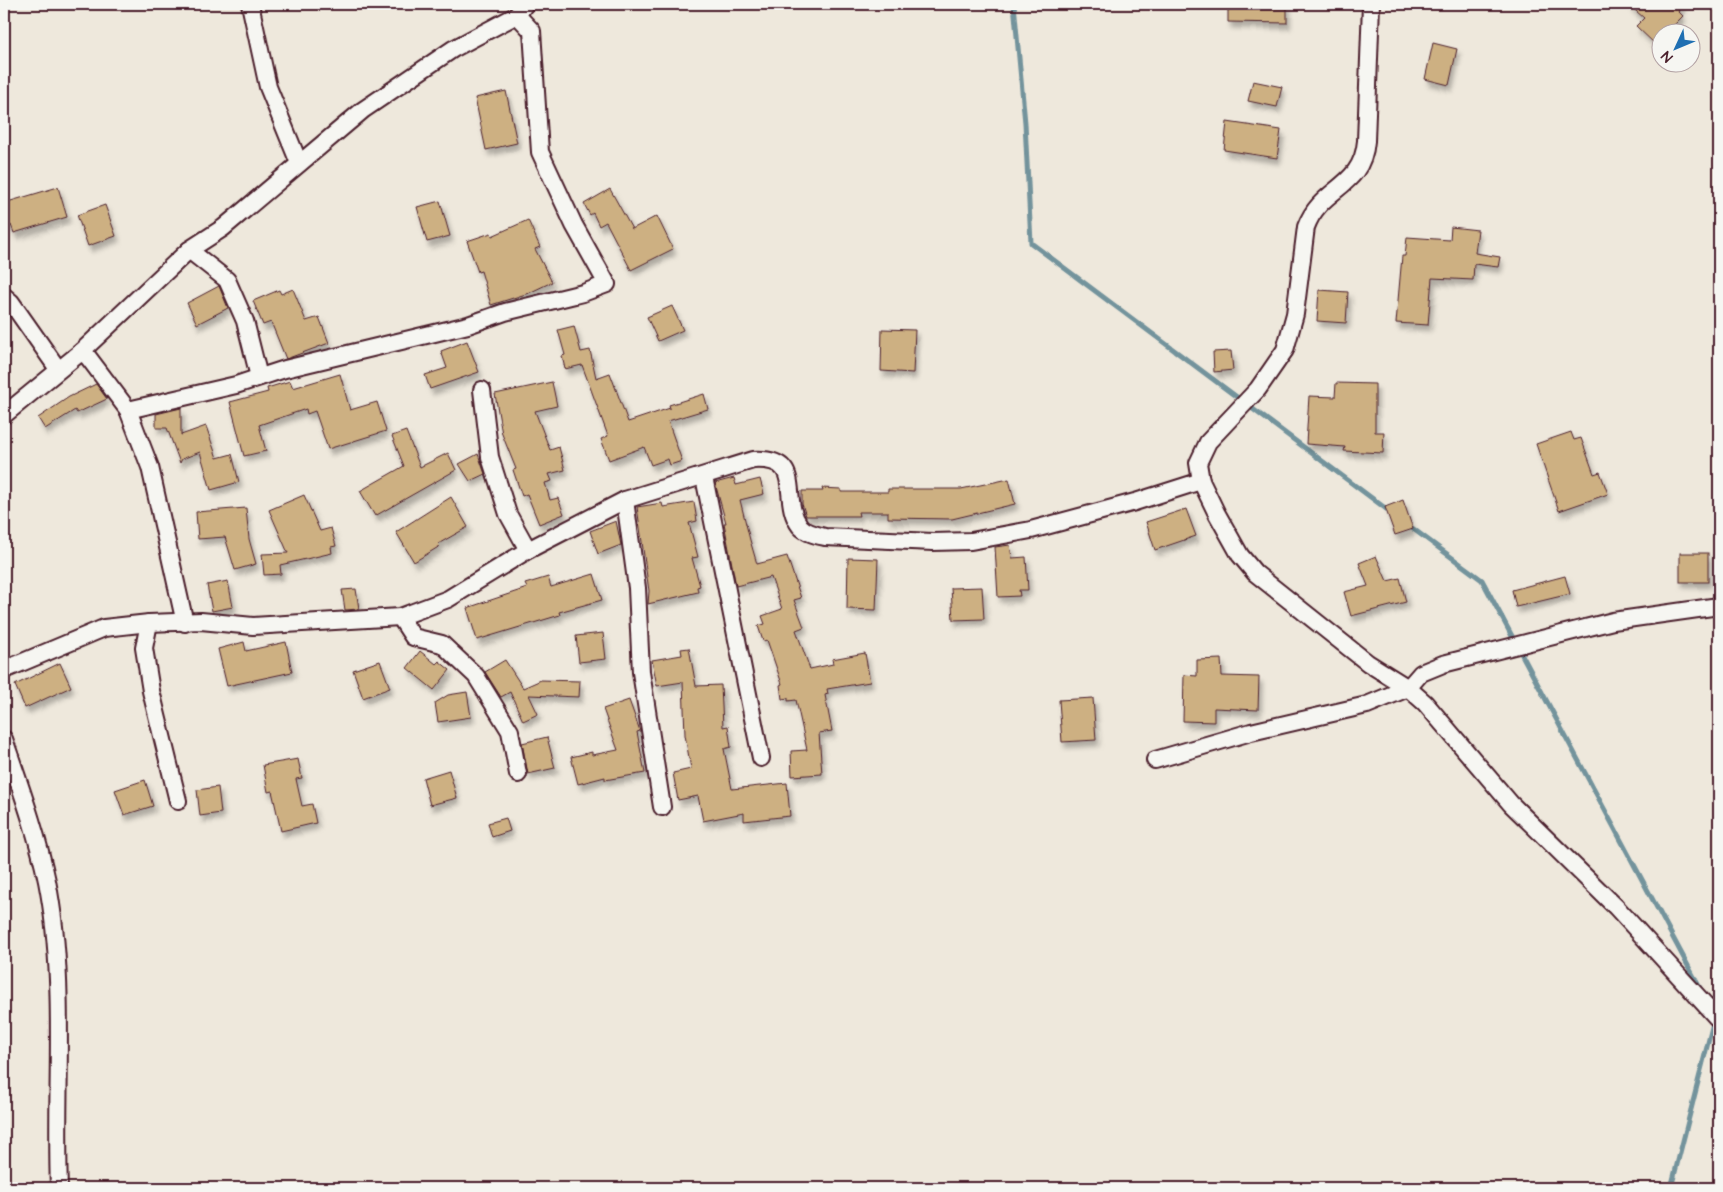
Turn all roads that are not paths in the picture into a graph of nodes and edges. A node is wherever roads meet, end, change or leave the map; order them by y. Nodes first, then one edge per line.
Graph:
1 (250, 4) edge
2 (1371, 4) edge
3 (521, 9) edge
4 (299, 163) junction
5 (189, 250) junction
6 (4, 296) edge
7 (81, 352) junction
8 (58, 369) junction
9 (259, 377) junction
10 (482, 390) dead end
11 (128, 410) junction
12 (4, 415) edge
13 (704, 477) junction
14 (1201, 482) junction
15 (625, 500) junction
16 (528, 550) junction
17 (1719, 606) edge
18 (400, 617) junction
19 (149, 623) junction
20 (185, 623) junction
21 (4, 670) edge
22 (1408, 688) junction
23 (4, 740) edge
24 (761, 758) dead end
25 (1155, 760) dead end
26 (518, 774) dead end
27 (178, 801) dead end
28 (662, 806) dead end
29 (1719, 1020) edge
30 (59, 1188) edge

1 - 4 street
2 - 14 street
3 - 4 street
3 - 9 street
4 - 5 street
5 - 7 street
5 - 9 street
6 - 8 street
7 - 8 street
7 - 11 street
8 - 12 street
9 - 11 street
10 - 16 street
11 - 20 street
13 - 14 street
13 - 15 street
13 - 24 street
14 - 22 street
15 - 16 street
15 - 28 street
16 - 18 street
17 - 22 street
18 - 20 street
18 - 26 street
19 - 20 street
19 - 21 street
19 - 27 street
22 - 25 street
22 - 29 street
23 - 30 street

